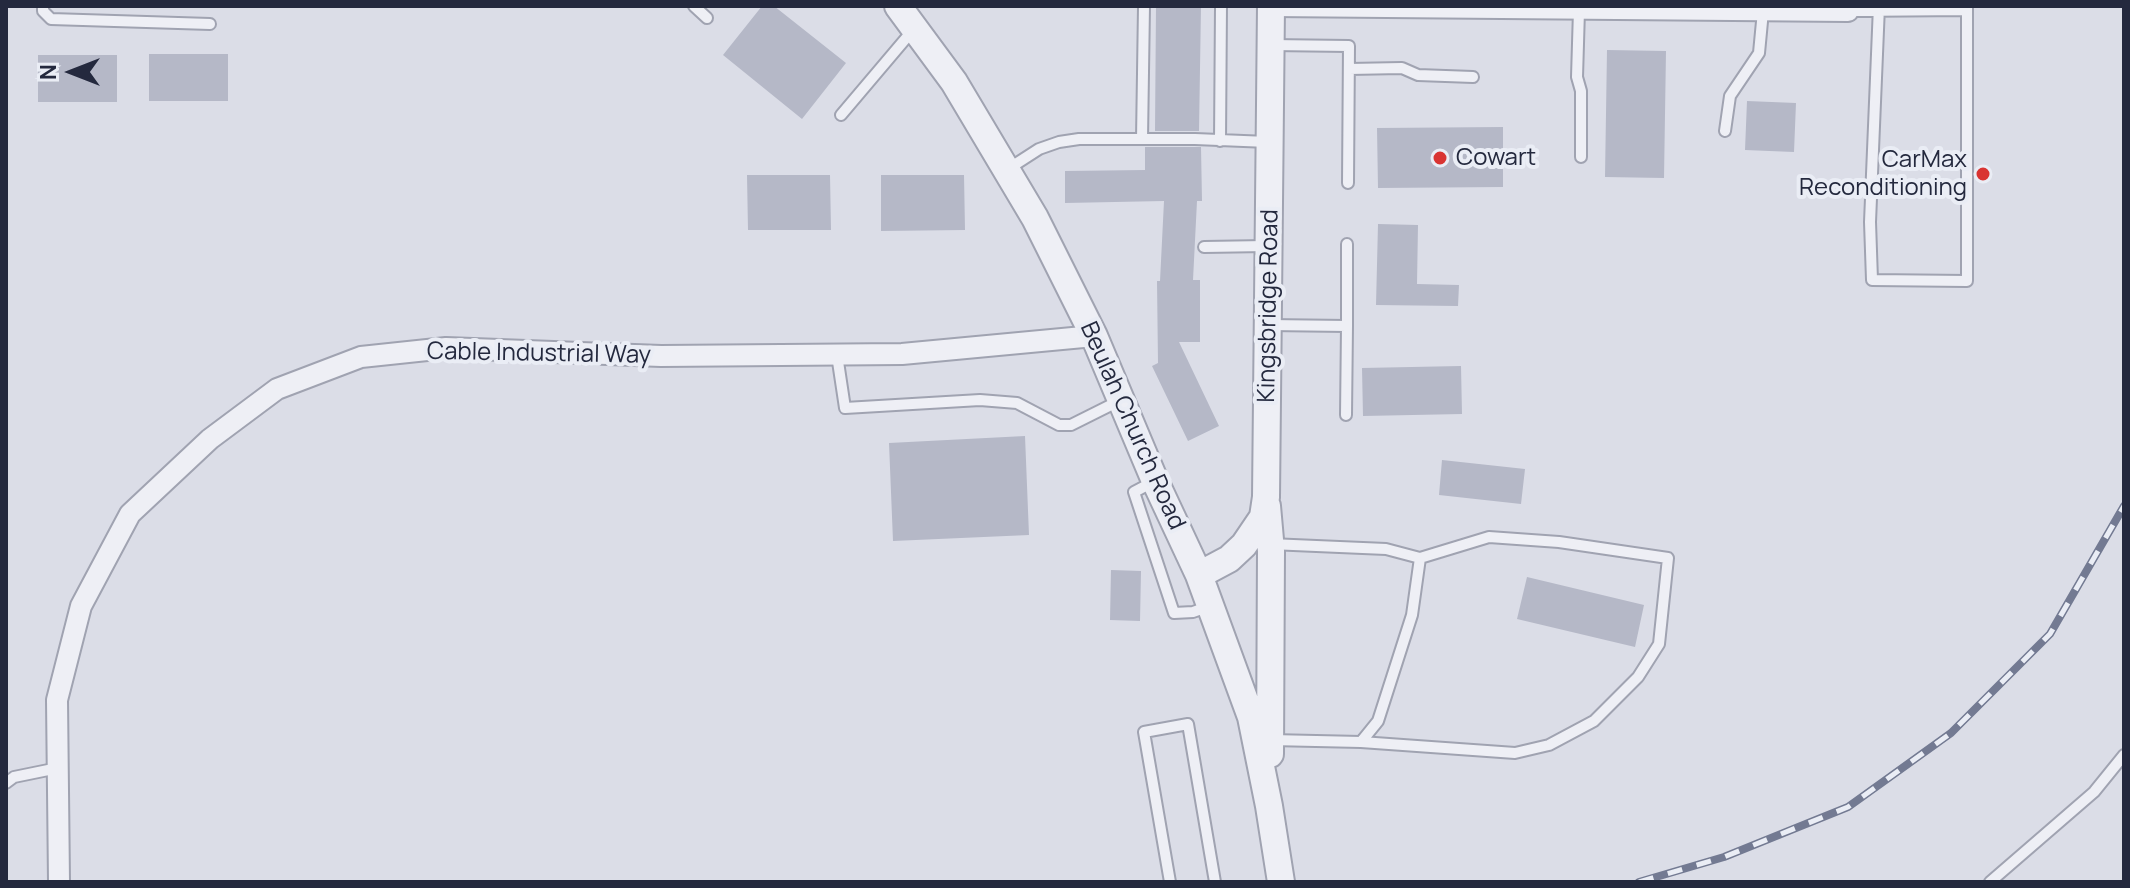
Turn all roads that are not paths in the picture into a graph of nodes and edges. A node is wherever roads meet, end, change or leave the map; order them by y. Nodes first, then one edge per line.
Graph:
1 (43, 6) edge
2 (694, 6) edge
3 (898, 6) edge
4 (1144, 6) edge
5 (1221, 6) edge
6 (1271, 6) edge
7 (1879, 8) edge
8 (1967, 8) edge
9 (1751, 9) edge
10 (1579, 10) junction
11 (1848, 11) joint
12 (707, 18) dead end
13 (210, 24) dead end
14 (914, 28) junction
15 (1270, 45) junction
16 (1349, 69) junction
17 (1473, 77) dead end
18 (841, 115) dead end
19 (1725, 131) dead end
20 (1142, 139) junction
21 (1220, 141) junction
22 (1270, 142) junction
23 (1581, 157) dead end
24 (1006, 170) junction
25 (1348, 183) dead end
26 (1347, 244) dead end
27 (1269, 246) junction
28 (1204, 247) dead end
29 (1269, 325) junction
30 (1347, 326) junction
31 (1094, 336) junction
32 (837, 354) junction
33 (1121, 400) junction
34 (1346, 415) dead end
35 (1155, 481) junction
36 (1266, 497) junction
37 (1271, 544) junction
38 (1244, 545) junction
39 (1420, 558) junction
40 (1199, 575) junction
41 (1212, 605) junction
42 (1263, 740) junction
43 (1361, 742) junction
44 (2124, 755) edge
45 (58, 768) junction
46 (6, 783) edge
47 (59, 882) edge
48 (1170, 882) edge
49 (1215, 882) edge
50 (1281, 882) edge
51 (1990, 882) edge

1 - 13 lane
2 - 12 lane
3 - 14 street, Beulah Church Road
4 - 20 lane
5 - 21 lane
6 - 10 street
6 - 15 street, Kingsbridge Road
7 - 8 lane
7 - 8 lane
7 - 11 lane
9 - 10 street
9 - 11 street
9 - 19 lane
10 - 23 lane
14 - 18 lane
14 - 24 street, Beulah Church Road
15 - 16 lane
15 - 22 street, Kingsbridge Road
16 - 17 lane
16 - 25 lane
20 - 21 lane
20 - 24 lane
21 - 22 lane
22 - 27 street, Kingsbridge Road
24 - 31 street, Beulah Church Road
26 - 30 lane
27 - 28 lane
27 - 29 street, Kingsbridge Road
29 - 30 lane
29 - 36 street, Kingsbridge Road
30 - 34 lane
31 - 32 street, Cable Industrial Way
31 - 33 street, Beulah Church Road
32 - 33 lane
32 - 45 street, Cable Industrial Way
33 - 35 street, Beulah Church Road
35 - 40 street, Beulah Church Road
35 - 41 lane
36 - 37 street
36 - 38 street, Kingsbridge Road
37 - 38 lane
37 - 39 lane
37 - 42 street
38 - 40 street, Kingsbridge Road
39 - 43 lane
39 - 43 lane
40 - 41 street, Beulah Church Road
41 - 42 street, Beulah Church Road
42 - 43 lane
42 - 50 street, Beulah Church Road
44 - 51 lane
45 - 46 lane
45 - 47 street, Cable Industrial Way
48 - 49 lane

